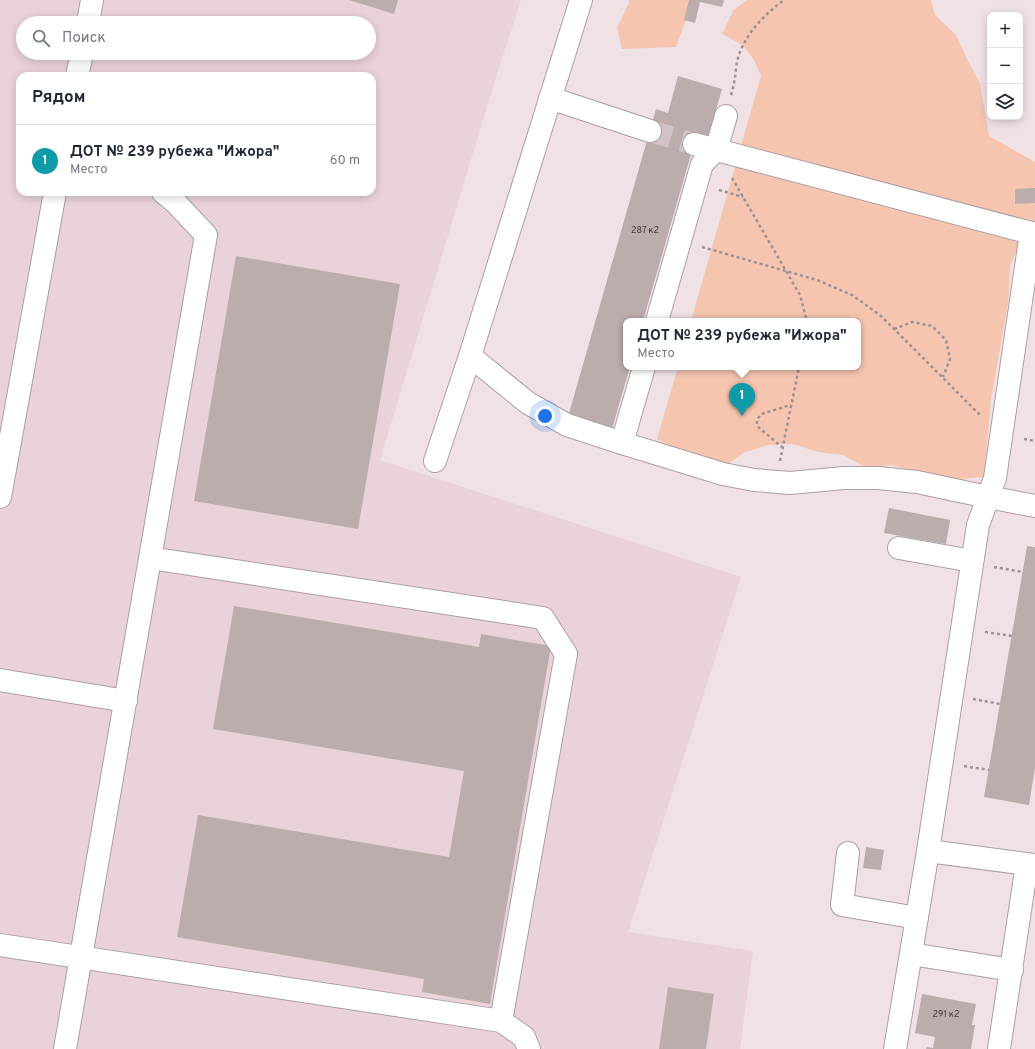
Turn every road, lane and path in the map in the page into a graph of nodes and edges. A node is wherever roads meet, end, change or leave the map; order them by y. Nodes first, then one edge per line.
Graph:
1 (92, 0) edge
2 (580, 0) edge
3 (784, 0) edge
4 (89, 16) edge
5 (80, 60) edge
6 (78, 72) edge
7 (550, 98) junction
8 (726, 116) joint
9 (650, 131) tunnel mouth
10 (694, 144) tunnel mouth
11 (716, 150) junction
12 (54, 196) edge
13 (168, 196) edge
14 (1033, 233) edge
15 (680, 241) junction
16 (786, 272) junction
17 (658, 318) edge
18 (806, 318) edge
19 (894, 329) junction
20 (470, 356) junction
21 (643, 370) edge
22 (798, 370) edge
23 (943, 377) junction
24 (792, 405) junction
25 (1001, 436) junction
26 (622, 443) junction
27 (783, 448) junction
28 (435, 461) dead end
29 (776, 482) junction
30 (0, 497) edge
31 (988, 497) junction
32 (1035, 506) edge
33 (899, 548) dead end
34 (150, 558) junction
35 (972, 562) junction
36 (1023, 572) dead end
37 (962, 629) junction
38 (1012, 636) dead end
39 (0, 680) edge
40 (126, 700) junction
41 (928, 851) junction
42 (848, 853) dead end
43 (1031, 865) edge
44 (917, 918) junction
45 (0, 945) edge
46 (910, 954) junction
47 (81, 957) junction
48 (1012, 970) junction
49 (501, 1021) junction
50 (65, 1049) edge
51 (529, 1049) edge
52 (895, 1049) edge
53 (999, 1049) edge

1 - 4 lane
2 - 7 lane
3 - 8 path
5 - 6 lane
7 - 9 lane
7 - 20 lane
8 - 11 lane
10 - 11 lane
11 - 14 lane
11 - 15 lane
11 - 16 path
12 - 30 lane
13 - 34 lane
14 - 25 lane
15 - 16 path
15 - 17 lane
16 - 18 path
16 - 19 path
19 - 23 path
19 - 23 path
20 - 26 lane
20 - 28 lane
21 - 26 lane
22 - 24 path
23 - 25 path
24 - 27 path
24 - 27 path
25 - 31 lane
26 - 29 lane
27 - 29 path
29 - 31 lane
31 - 32 lane
31 - 35 lane
33 - 35 lane
34 - 40 lane
34 - 49 lane
35 - 36 path
35 - 37 lane
37 - 38 path
37 - 41 lane
39 - 40 lane
40 - 47 lane
41 - 43 lane
41 - 44 lane
42 - 44 lane
43 - 48 lane
44 - 46 lane
45 - 47 lane
46 - 48 lane
46 - 52 lane
47 - 49 lane
47 - 50 lane
48 - 53 lane
49 - 51 lane

